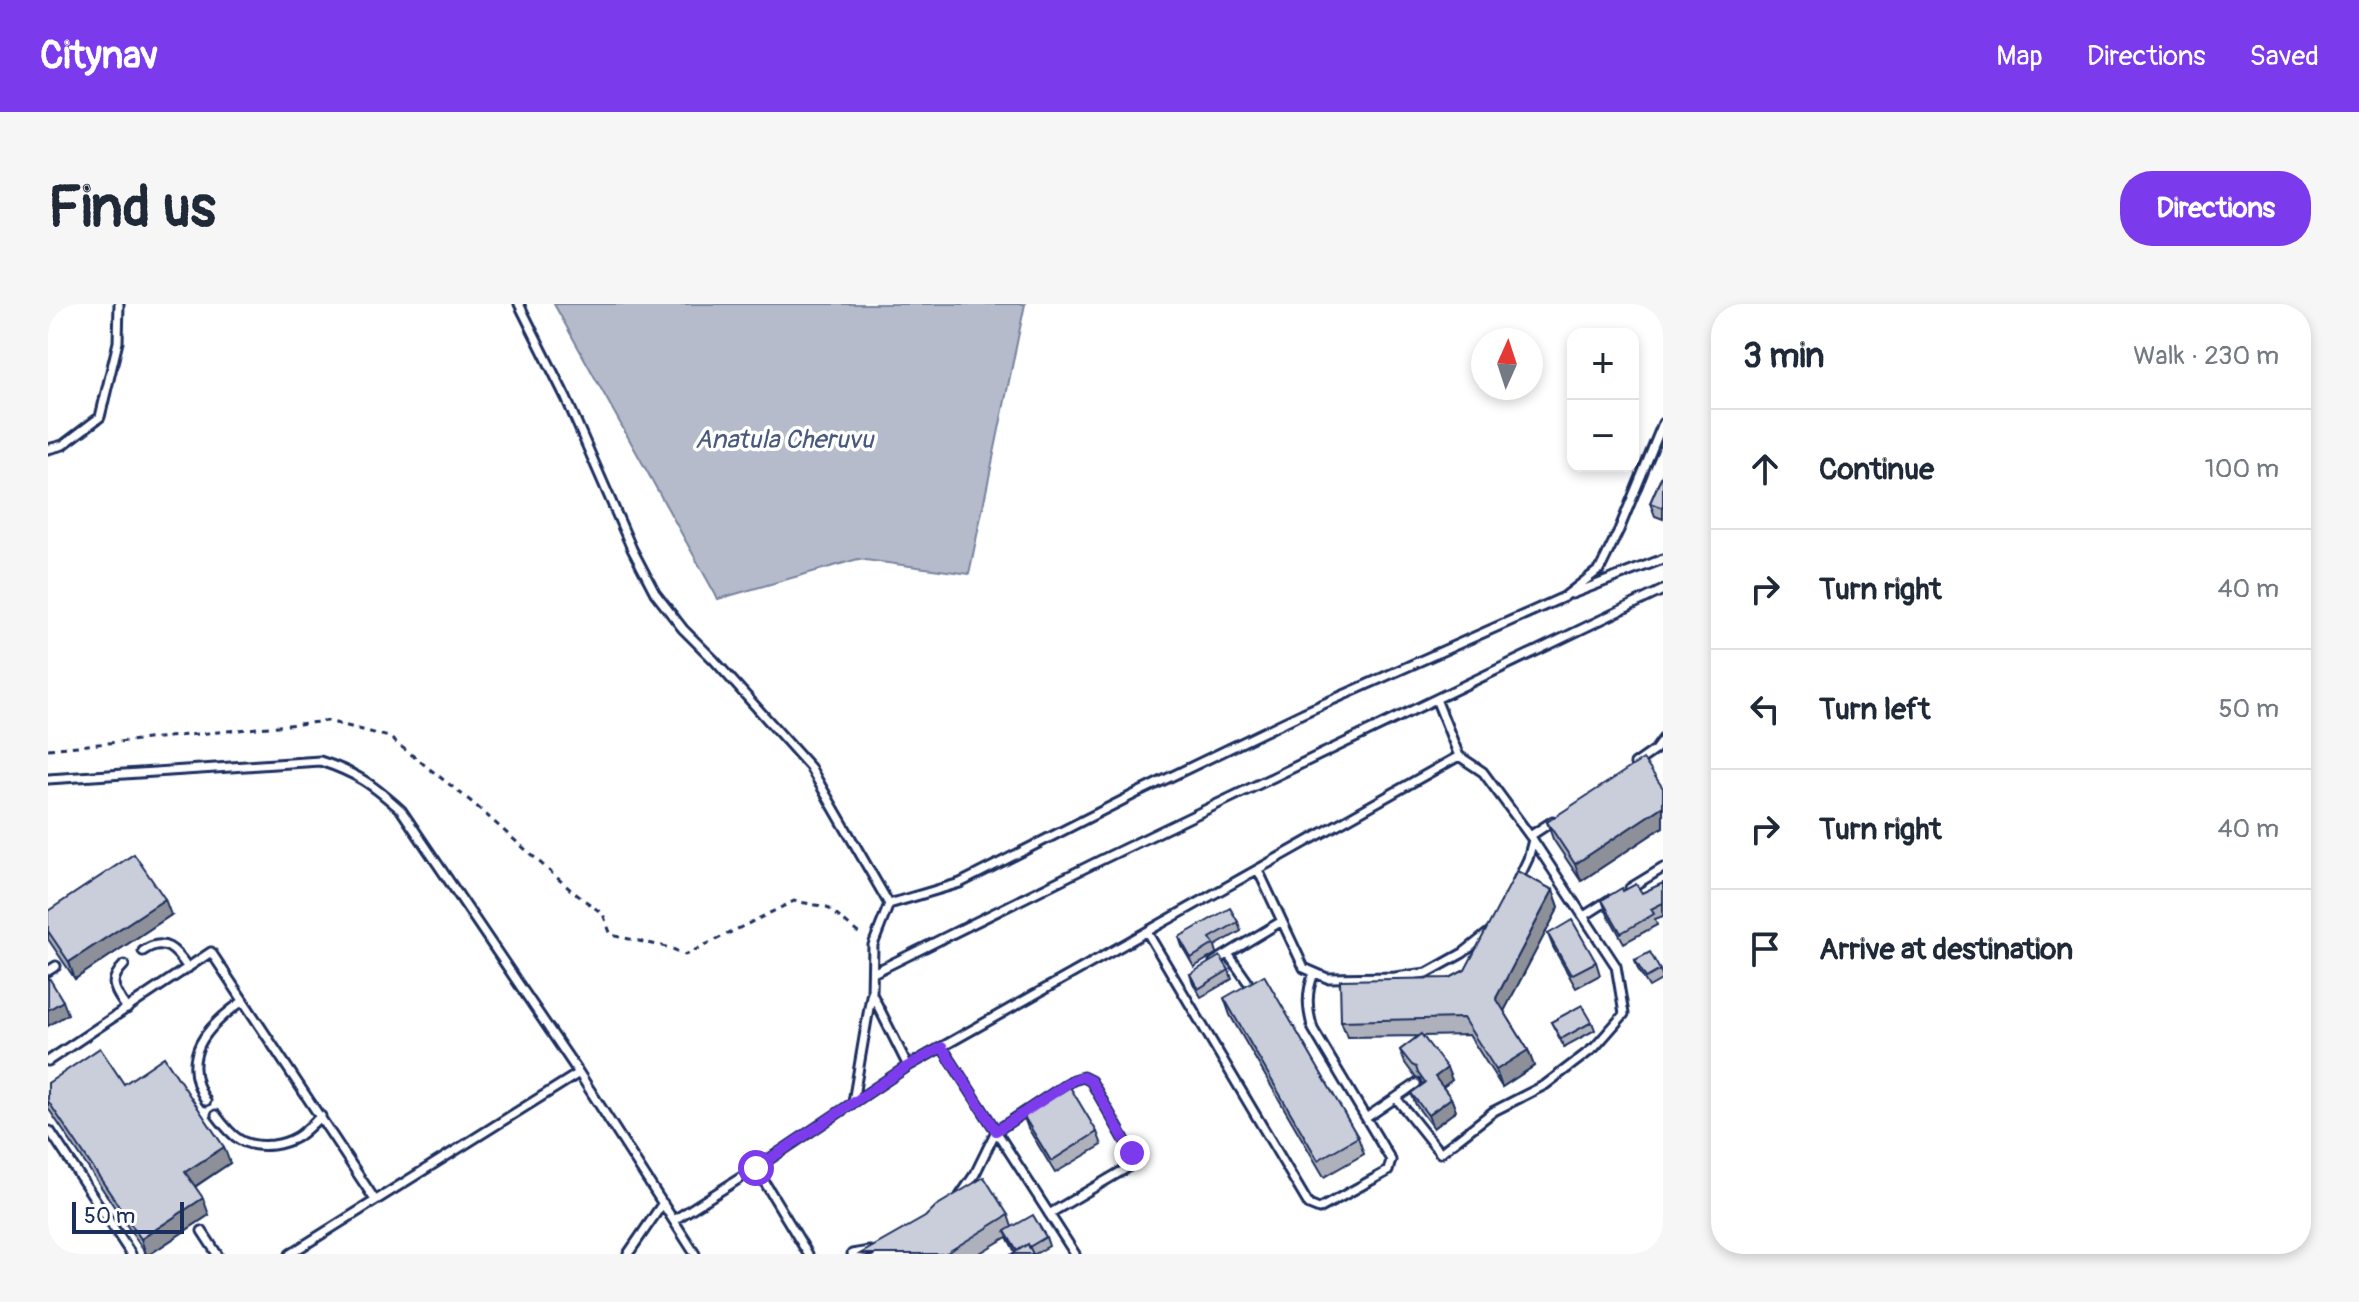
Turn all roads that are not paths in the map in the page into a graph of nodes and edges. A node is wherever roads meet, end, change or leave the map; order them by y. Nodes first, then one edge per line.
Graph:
1 (119, 304) edge
2 (519, 304) edge
3 (1663, 423) edge
4 (48, 449) edge
5 (1663, 559) edge
6 (1663, 590) edge
7 (1564, 597) junction
8 (1436, 699) junction
9 (1663, 739) edge
10 (1655, 750) junction
11 (1459, 756) junction
12 (1663, 760) edge
13 (1630, 767) edge
14 (48, 779) edge
15 (1555, 819) edge
16 (1532, 838) junction
17 (1663, 868) edge
18 (1258, 870) junction
19 (1514, 887) edge
20 (889, 904) junction
21 (1584, 916) junction
22 (1282, 921) junction
23 (1493, 929) edge
24 (1147, 932) junction
25 (143, 951) dead end
26 (1228, 954) junction
27 (124, 965) dead end
28 (188, 968) junction
29 (1203, 969) edge
30 (873, 973) junction
31 (1314, 973) junction
32 (1190, 976) edge
33 (1247, 981) edge
34 (1178, 984) junction
35 (872, 994) junction
36 (243, 1001) junction
37 (127, 1009) junction
38 (942, 1047) junction
39 (48, 1061) edge
40 (908, 1066) junction
41 (579, 1073) junction
42 (1416, 1084) edge
43 (1396, 1098) junction
44 (206, 1101) dead end
45 (853, 1102) junction
46 (216, 1115) dead end
47 (321, 1116) junction
48 (1366, 1118) junction
49 (50, 1131) dead end
50 (996, 1131) junction
51 (756, 1168) junction
52 (375, 1200) junction
53 (663, 1203) junction
54 (954, 1204) edge
55 (1049, 1214) junction
56 (674, 1220) junction
57 (202, 1231) dead end
58 (300, 1251) edge
59 (874, 1251) edge
60 (131, 1254) edge
61 (217, 1254) edge
62 (290, 1254) edge
63 (628, 1254) edge
64 (695, 1254) edge
65 (808, 1254) edge
66 (852, 1254) edge
67 (1075, 1254) edge

1 - 4 lane
2 - 20 lane
3 - 7 lane
5 - 7 lane
6 - 8 lane
7 - 20 lane
8 - 11 lane
8 - 30 lane
9 - 10 lane
10 - 12 lane
10 - 13 lane
11 - 16 lane
11 - 18 lane
14 - 41 lane
15 - 16 lane
16 - 19 lane
16 - 21 lane
17 - 21 lane
18 - 22 lane
18 - 24 lane
20 - 30 lane
21 - 43 lane
22 - 26 lane
22 - 31 lane
23 - 31 lane
24 - 34 lane
24 - 38 lane
25 - 28 lane
26 - 29 lane
26 - 33 lane
27 - 37 lane
28 - 36 lane
28 - 37 lane
30 - 35 lane
31 - 48 lane
32 - 34 lane
34 - 48 lane
35 - 40 lane
35 - 45 lane
36 - 44 lane
36 - 47 lane
37 - 39 lane
38 - 40 lane
38 - 50 lane
40 - 45 lane
41 - 52 lane
41 - 53 lane
42 - 43 lane
43 - 48 lane
45 - 51 lane
46 - 47 lane
47 - 52 lane
49 - 60 lane
50 - 54 lane
50 - 55 lane
50 - 55 lane
51 - 56 lane
51 - 65 lane
52 - 58 lane
53 - 56 lane
53 - 63 lane
55 - 67 lane
56 - 64 lane
57 - 61 lane
58 - 62 lane
59 - 66 lane

